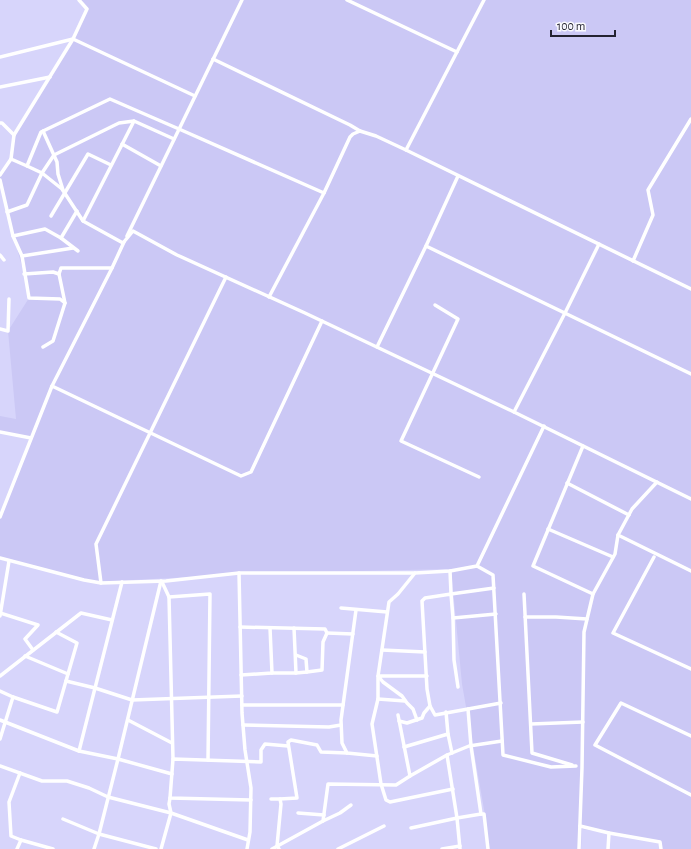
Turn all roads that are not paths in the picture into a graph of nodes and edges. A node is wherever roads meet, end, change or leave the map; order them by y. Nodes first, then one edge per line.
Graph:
1 (79, 0) edge
2 (242, 0) edge
3 (347, 0) edge
4 (484, 0) edge
5 (73, 38) junction
6 (457, 52) junction
7 (0, 56) edge
8 (213, 59) junction
9 (50, 77) junction
10 (0, 88) edge
11 (195, 96) junction
12 (691, 119) edge
13 (134, 121) junction
14 (0, 123) edge
15 (179, 129) junction
16 (43, 131) junction
17 (360, 131) junction
18 (14, 135) junction
19 (174, 140) junction
20 (122, 144) junction
21 (406, 150) junction
22 (54, 156) junction
23 (11, 160) junction
24 (111, 165) junction
25 (27, 166) junction
26 (161, 166) junction
27 (42, 173) junction
28 (0, 175) edge
29 (458, 176) junction
30 (0, 180) edge
31 (64, 192) junction
32 (324, 193) junction
33 (77, 211) junction
34 (7, 212) junction
35 (52, 216) dead end
36 (84, 221) junction
37 (13, 236) junction
38 (61, 238) junction
39 (123, 243) junction
40 (599, 244) junction
41 (426, 246) junction
42 (74, 248) junction
43 (78, 251) dead end
44 (0, 254) edge
45 (22, 256) junction
46 (4, 260) dead end
47 (633, 261) junction
48 (112, 268) junction
49 (24, 274) junction
50 (59, 274) junction
51 (226, 277) junction
52 (691, 289) edge
53 (269, 297) junction
54 (9, 299) dead end
55 (65, 303) junction
56 (435, 305) dead end
57 (565, 313) junction
58 (322, 321) junction
59 (0, 329) edge
60 (43, 347) dead end
61 (377, 347) junction
62 (433, 374) junction
63 (691, 374) edge
64 (52, 386) junction
65 (514, 412) junction
66 (544, 426) junction
67 (0, 432) edge
68 (150, 433) junction
69 (32, 438) junction
70 (582, 446) junction
71 (479, 477) dead end
72 (657, 482) junction
73 (567, 483) junction
74 (691, 499) edge
75 (628, 514) junction
76 (0, 517) edge
77 (548, 528) junction
78 (618, 534) junction
79 (613, 557) junction
80 (654, 557) dead end
81 (0, 558) edge
82 (9, 561) junction
83 (477, 566) junction
84 (450, 571) junction
85 (691, 571) edge
86 (239, 573) junction
87 (415, 573) junction
88 (162, 581) junction
89 (122, 582) junction
90 (101, 583) junction
91 (494, 588) junction
92 (451, 594) junction
93 (524, 594) dead end
94 (593, 594) junction
95 (169, 597) junction
96 (341, 608) dead end
97 (356, 610) junction
98 (388, 612) junction
99 (0, 614) edge
100 (496, 614) junction
101 (525, 617) junction
102 (453, 618) junction
103 (112, 620) junction
104 (587, 620) junction
105 (240, 627) junction
106 (270, 628) junction
107 (294, 628) junction
108 (56, 632) junction
109 (327, 634) junction
110 (353, 634) junction
111 (33, 650) junction
112 (382, 650) junction
113 (425, 652) junction
114 (296, 655) junction
115 (25, 656) junction
116 (691, 670) edge
117 (307, 672) junction
118 (272, 673) junction
119 (296, 673) junction
120 (68, 674) junction
121 (241, 675) junction
122 (0, 676) edge
123 (378, 676) junction
124 (427, 676) junction
125 (66, 681) junction
126 (458, 687) dead end
127 (95, 688) junction
128 (0, 691) edge
129 (242, 696) junction
130 (12, 697) junction
131 (209, 698) junction
132 (171, 699) junction
133 (378, 699) junction
134 (132, 700) junction
135 (405, 701) junction
136 (501, 703) junction
137 (242, 705) junction
138 (343, 705) junction
139 (430, 706) junction
140 (468, 709) junction
141 (446, 712) junction
142 (398, 715) dead end
143 (0, 720) edge
144 (128, 720) junction
145 (417, 720) junction
146 (399, 721) junction
147 (583, 722) junction
148 (5, 723) junction
149 (531, 724) junction
150 (243, 725) junction
151 (341, 725) junction
152 (448, 734) junction
153 (691, 736) edge
154 (0, 739) edge
155 (502, 741) junction
156 (172, 743) junction
157 (288, 746) junction
158 (471, 746) junction
159 (404, 747) junction
160 (79, 751) junction
161 (347, 752) junction
162 (452, 753) junction
163 (447, 755) junction
164 (377, 756) junction
165 (118, 759) junction
166 (173, 759) junction
167 (208, 760) junction
168 (247, 761) junction
169 (0, 766) edge
170 (576, 766) junction
171 (582, 768) junction
172 (20, 773) junction
173 (172, 774) junction
174 (410, 776) junction
175 (382, 784) junction
176 (453, 789) junction
177 (691, 795) edge
178 (108, 798) junction
179 (170, 798) junction
180 (271, 798) dead end
181 (280, 799) junction
182 (251, 800) junction
183 (351, 805) dead end
184 (171, 813) junction
185 (298, 813) dead end
186 (481, 814) junction
187 (324, 815) junction
188 (457, 818) junction
189 (63, 819) dead end
190 (323, 821) junction
191 (384, 826) dead end
192 (580, 826) junction
193 (411, 828) dead end
194 (609, 833) junction
195 (99, 834) junction
196 (21, 840) junction
197 (248, 840) junction
198 (278, 848) edge
199 (460, 848) edge
200 (16, 849) edge
201 (53, 849) edge
202 (94, 849) edge
203 (156, 849) edge
204 (161, 849) edge
205 (247, 849) edge
206 (272, 849) edge
207 (338, 849) edge
208 (442, 849) edge
209 (488, 849) edge
210 (579, 849) edge
211 (608, 849) edge
212 (660, 849) edge

1 - 5 street
2 - 8 street
3 - 6 street
4 - 6 street
5 - 7 street
5 - 9 street
5 - 11 street
6 - 21 street
8 - 11 street
8 - 17 street
9 - 10 street
9 - 18 street
11 - 15 street
12 - 47 street
13 - 19 street
13 - 20 street
13 - 22 street
14 - 18 street
15 - 16 street
15 - 19 street
15 - 32 street
16 - 22 street
16 - 25 street
17 - 21 street
17 - 32 street
18 - 23 street
19 - 26 street
20 - 24 street
20 - 26 street
21 - 29 street
22 - 27 street
22 - 31 street
23 - 25 street
23 - 28 street
24 - 31 street
24 - 36 street
25 - 27 street
26 - 39 street
27 - 31 street
27 - 34 street
29 - 40 street
29 - 41 street
30 - 34 street
31 - 33 street
31 - 35 street
32 - 53 street
33 - 36 street
33 - 38 street
34 - 37 street
36 - 39 street
37 - 38 street
37 - 45 street
38 - 42 street
39 - 48 street
39 - 51 street
40 - 47 street
40 - 57 street
41 - 57 street
41 - 61 street
42 - 43 street
42 - 45 street
44 - 46 street
45 - 49 street
47 - 52 street
48 - 50 street
48 - 64 street
49 - 50 street
49 - 55 street
50 - 55 street
51 - 53 street
51 - 68 street
53 - 58 street
54 - 59 street
55 - 60 street
56 - 62 street
57 - 63 street
57 - 65 street
58 - 61 street
58 - 68 street
61 - 62 street
62 - 65 street
62 - 71 street
64 - 68 street
64 - 69 street
65 - 66 street
66 - 70 street
66 - 83 street
67 - 69 street
68 - 90 street
69 - 76 street
70 - 72 street
70 - 73 street
72 - 74 street
72 - 75 street
73 - 75 street
73 - 77 street
75 - 78 street
77 - 79 street
77 - 94 street
78 - 79 street
78 - 85 street
79 - 94 street
80 - 116 street
81 - 82 street
82 - 90 street
82 - 99 street
83 - 84 street
83 - 91 street
84 - 87 street
84 - 92 street
86 - 87 street
86 - 88 street
86 - 105 street
87 - 98 street
88 - 89 street
88 - 95 street
88 - 134 street
89 - 90 street
89 - 103 street
91 - 92 street
91 - 100 street
92 - 102 street
92 - 113 street
93 - 101 street
94 - 104 street
95 - 131 street
95 - 132 street
96 - 97 street
97 - 98 street
97 - 110 street
98 - 112 street
99 - 111 street
100 - 102 street
100 - 136 street
101 - 104 street
101 - 149 street
102 - 126 street
103 - 108 street
103 - 127 street
104 - 147 street
105 - 106 street
105 - 121 street
106 - 107 street
106 - 118 street
107 - 109 street
107 - 114 street
108 - 111 street
108 - 120 street
109 - 110 street
109 - 117 street
110 - 138 street
111 - 115 street
112 - 113 street
112 - 123 street
113 - 124 street
114 - 117 street
114 - 119 street
115 - 120 street
115 - 122 street
117 - 119 street
118 - 119 street
118 - 121 street
120 - 125 street
121 - 129 street
123 - 124 street
123 - 133 street
123 - 135 street
124 - 139 street
125 - 127 street
125 - 130 street
127 - 134 street
127 - 160 street
128 - 130 street
129 - 131 street
129 - 137 street
130 - 148 street
131 - 132 street
131 - 167 street
132 - 134 street
132 - 156 street
133 - 135 street
133 - 164 street
134 - 144 street
135 - 145 street
136 - 140 street
136 - 155 street
137 - 138 street
137 - 150 street
138 - 151 street
139 - 141 street
139 - 145 street
140 - 141 street
140 - 158 street
141 - 152 street
142 - 146 street
143 - 148 street
144 - 156 street
144 - 165 street
145 - 146 street
146 - 159 street
147 - 149 street
147 - 171 street
148 - 154 street
148 - 160 street
149 - 170 street
150 - 151 street
150 - 168 street
151 - 161 street
152 - 159 street
152 - 162 street
153 - 177 street
155 - 158 street
155 - 170 street
156 - 166 street
157 - 161 street
157 - 168 street
157 - 181 street
158 - 162 street
158 - 186 street
159 - 174 street
160 - 165 street
161 - 164 street
162 - 163 street
163 - 174 street
163 - 176 street
164 - 175 street
165 - 173 street
165 - 178 street
166 - 167 street
166 - 173 street
167 - 168 street
168 - 182 street
169 - 172 street
170 - 171 street
171 - 192 street
172 - 178 street
172 - 196 street
173 - 179 street
174 - 175 street
175 - 176 street
175 - 187 street
176 - 188 street
178 - 184 street
178 - 195 street
179 - 182 street
179 - 184 street
180 - 181 street
181 - 198 street
182 - 197 street
183 - 190 street
184 - 197 street
184 - 204 street
185 - 187 street
186 - 188 street
186 - 209 street
187 - 190 street
188 - 193 street
188 - 199 street
189 - 195 street
190 - 198 street
191 - 207 street
192 - 194 street
192 - 210 street
194 - 211 street
194 - 212 street
195 - 202 street
195 - 203 street
196 - 200 street
196 - 201 street
197 - 205 street
198 - 206 street
199 - 208 street

